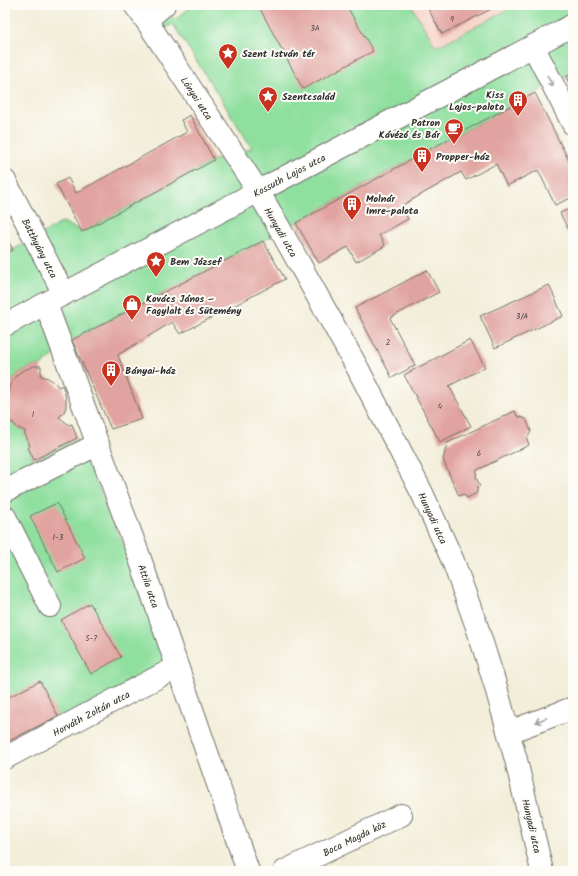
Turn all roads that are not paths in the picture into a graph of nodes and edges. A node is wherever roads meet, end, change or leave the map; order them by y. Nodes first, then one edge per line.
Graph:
1 (164, 5) edge
2 (141, 13) edge
3 (573, 25) edge
4 (532, 46) junction
5 (573, 124) edge
6 (5, 181) edge
7 (258, 192) junction
8 (55, 299) junction
9 (5, 326) edge
10 (98, 444) junction
11 (5, 491) edge
12 (5, 517) edge
13 (50, 606) dead end
14 (177, 667) junction
15 (573, 708) edge
16 (509, 732) junction
17 (5, 758) edge
18 (401, 815) dead end
19 (248, 871) edge
20 (285, 871) edge
21 (542, 871) edge

1 - 2 street
2 - 7 street, Lónyai utca
3 - 4 street, Kossuth Lajos utca
4 -> 5 street
4 - 7 street, Kossuth Lajos utca
6 - 8 street, Batthyány utca
7 - 8 street, Kossuth Lajos utca
7 - 16 street, Hunyadi utca
8 - 9 street, Kossuth Lajos utca
8 - 10 street, Attila utca
10 - 11 street
10 - 14 street, Attila utca
12 - 13 street
14 - 17 street, Horváth Zoltán utca
14 - 19 street, Attila utca
15 -> 16 street
16 - 21 street, Hunyadi utca
18 - 20 street, Boca Magda köz

